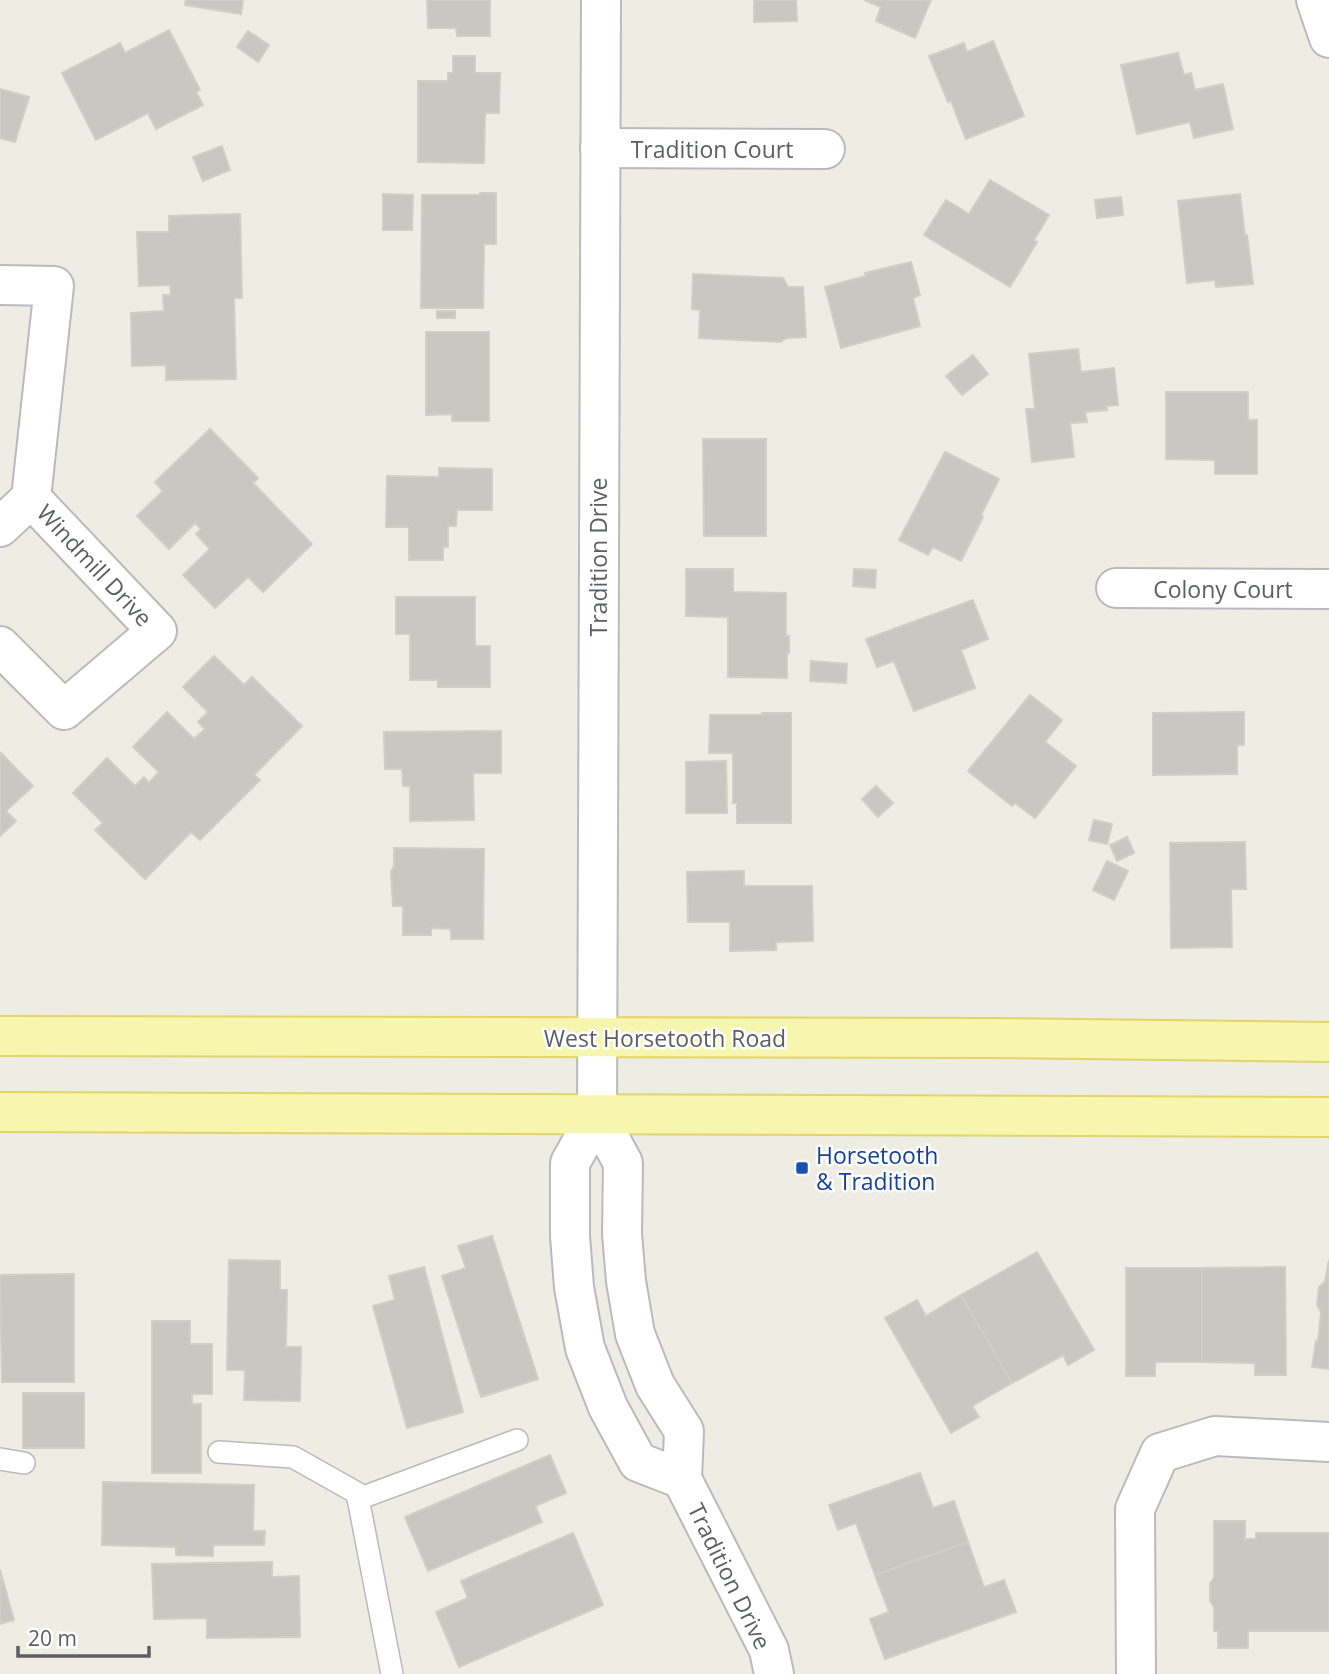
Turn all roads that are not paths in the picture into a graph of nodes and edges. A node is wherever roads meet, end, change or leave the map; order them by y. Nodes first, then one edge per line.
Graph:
1 (601, 0) edge
2 (1316, 0) edge
3 (1329, 38) edge
4 (600, 149) junction
5 (825, 149) dead end
6 (0, 285) edge
7 (31, 498) junction
8 (0, 527) edge
9 (1116, 588) dead end
10 (1329, 589) edge
11 (0, 646) edge
12 (0, 1036) edge
13 (598, 1038) junction
14 (1329, 1042) edge
15 (0, 1112) edge
16 (597, 1115) junction
17 (1329, 1117) edge
18 (517, 1440) dead end
19 (1329, 1442) edge
20 (219, 1452) dead end
21 (0, 1459) edge
22 (24, 1463) dead end
23 (682, 1479) junction
24 (358, 1499) junction
25 (392, 1674) edge
26 (774, 1674) edge
27 (1136, 1674) edge

1 - 4 street, Tradition Drive
2 - 3 street
4 - 5 street, Tradition Court
4 - 13 street, Tradition Drive
6 - 7 street, Windmill Drive
7 - 8 street, Windmill Drive
7 - 11 street, Windmill Drive
9 - 10 street, Colony Court
12 - 13 main road, West Horsetooth Road
13 - 14 main road, West Horsetooth Road
13 - 16 street, Tradition Drive
15 - 16 main road
16 - 17 main road
16 - 23 street, Tradition Drive
16 - 23 street, Tradition Drive
18 - 24 lane
19 - 27 street
20 - 24 lane
21 - 22 lane
23 - 26 street, Tradition Drive
24 - 25 lane

